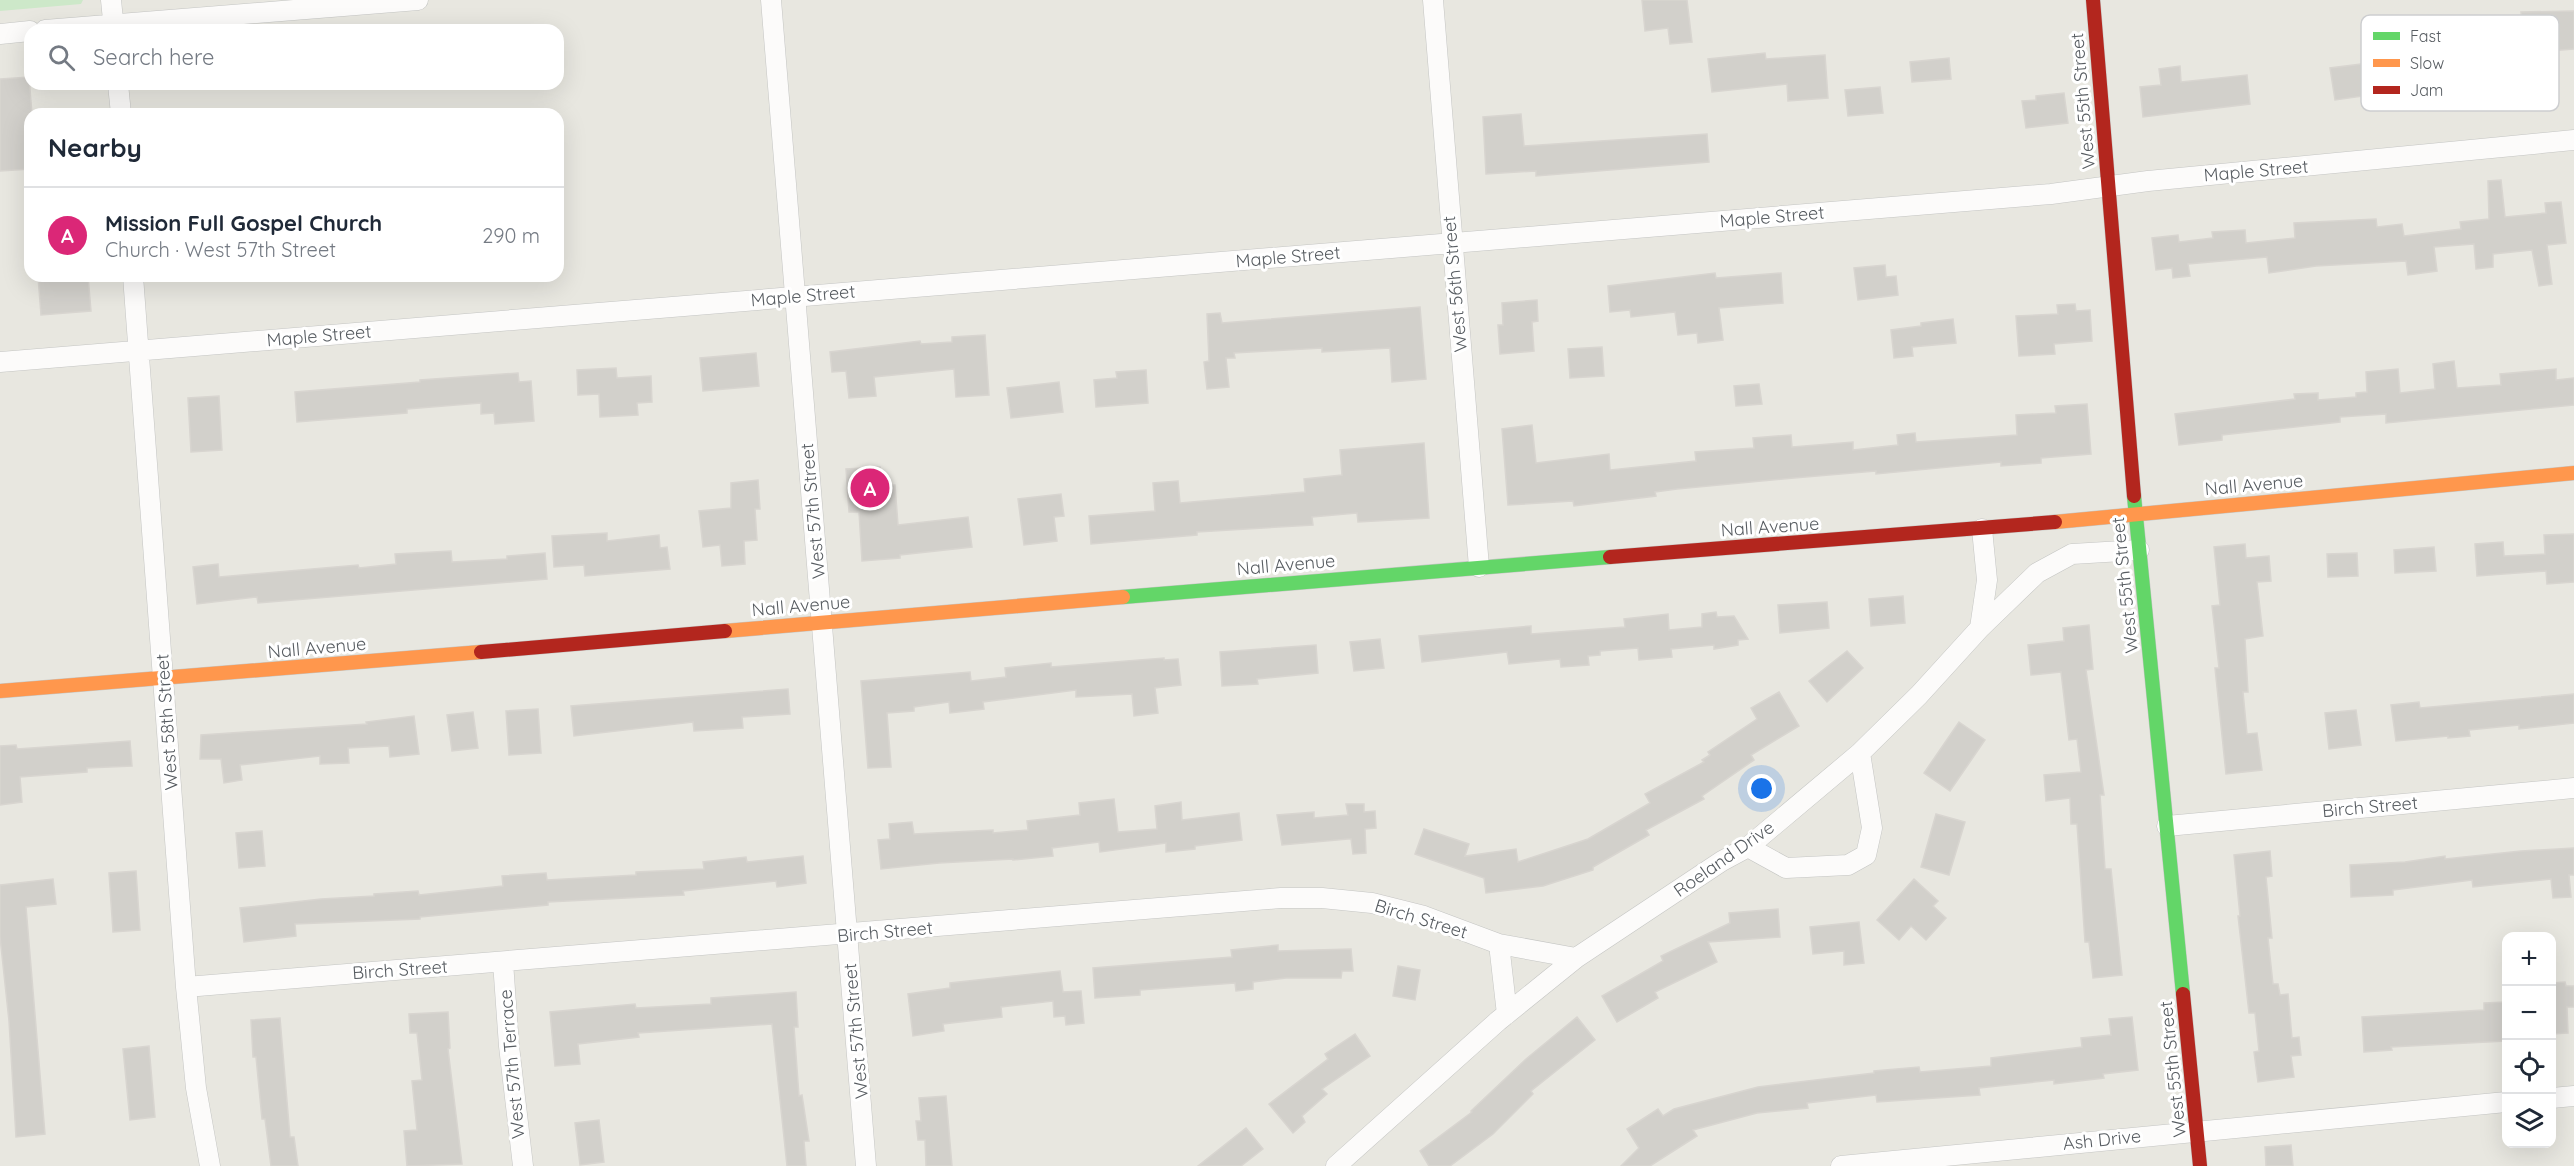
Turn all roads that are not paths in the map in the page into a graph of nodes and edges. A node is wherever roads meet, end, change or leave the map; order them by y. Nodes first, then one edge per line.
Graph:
1 (111, 0) edge
2 (418, 0) edge
3 (771, 0) edge
4 (1433, 0) edge
5 (2093, 0) edge
6 (114, 24) edge
7 (148, 24) edge
8 (24, 32) edge
9 (0, 34) edge
10 (119, 90) edge
11 (120, 108) edge
12 (2574, 140) edge
13 (2109, 186) junction
14 (1451, 244) junction
15 (133, 282) edge
16 (795, 297) junction
17 (139, 350) junction
18 (0, 362) edge
19 (2574, 473) edge
20 (2136, 514) junction
21 (1982, 529) junction
22 (2139, 550) junction
23 (1479, 567) junction
24 (822, 622) junction
25 (1980, 628) junction
26 (164, 679) junction
27 (0, 691) edge
28 (1860, 753) junction
29 (2574, 788) edge
30 (2167, 826) junction
31 (1748, 847) junction
32 (848, 935) junction
33 (1498, 944) junction
34 (1576, 958) junction
35 (503, 962) junction
36 (186, 987) junction
37 (1507, 1014) junction
38 (2574, 1096) edge
39 (2556, 1098) edge
40 (2502, 1102) edge
41 (2197, 1131) junction
42 (210, 1166) edge
43 (523, 1166) edge
44 (866, 1166) edge
45 (1336, 1166) edge
46 (1841, 1166) edge
47 (2200, 1166) edge

1 - 6 street
2 - 7 street
3 - 16 street, West 57th Street
4 - 14 street, West 56th Street
5 - 13 street, West 55th Street
8 - 9 street
10 - 11 street
12 - 13 street, Maple Street
13 - 14 street, Maple Street
13 - 20 street, West 55th Street
14 - 16 street, Maple Street
14 - 23 street, West 56th Street
15 - 17 street, West 58th Street
16 - 17 street, Maple Street
16 - 24 street, West 57th Street
17 - 18 street, Maple Street
17 - 26 street, West 58th Street
19 - 20 street, Nall Avenue
20 - 21 street, Nall Avenue
20 - 22 street, West 55th Street
21 - 23 street, Nall Avenue
21 - 25 street
22 - 25 street, Roeland Drive
22 - 30 street, West 55th Street
23 - 24 street, Nall Avenue
24 - 26 street, Nall Avenue
24 - 32 street, West 57th Street
25 - 28 street, Roeland Drive
26 - 27 street, Nall Avenue
26 - 36 street, West 58th Street
28 - 31 street, Roeland Drive
28 - 31 street
29 - 30 street, Birch Street
30 - 41 street, West 55th Street
31 - 34 street, Roeland Drive
32 - 33 street, Birch Street
32 - 35 street, Birch Street
32 - 44 street, West 57th Street
33 - 34 street, Birch Street
33 - 37 street
34 - 37 street, Roeland Drive
35 - 36 street, Birch Street
35 - 43 street, West 57th Terrace
36 - 42 street, West 58th Street
37 - 45 street, Roeland Drive
38 - 39 street
40 - 41 street, Ash Drive
41 - 46 street, Ash Drive
41 - 47 street, West 55th Street

